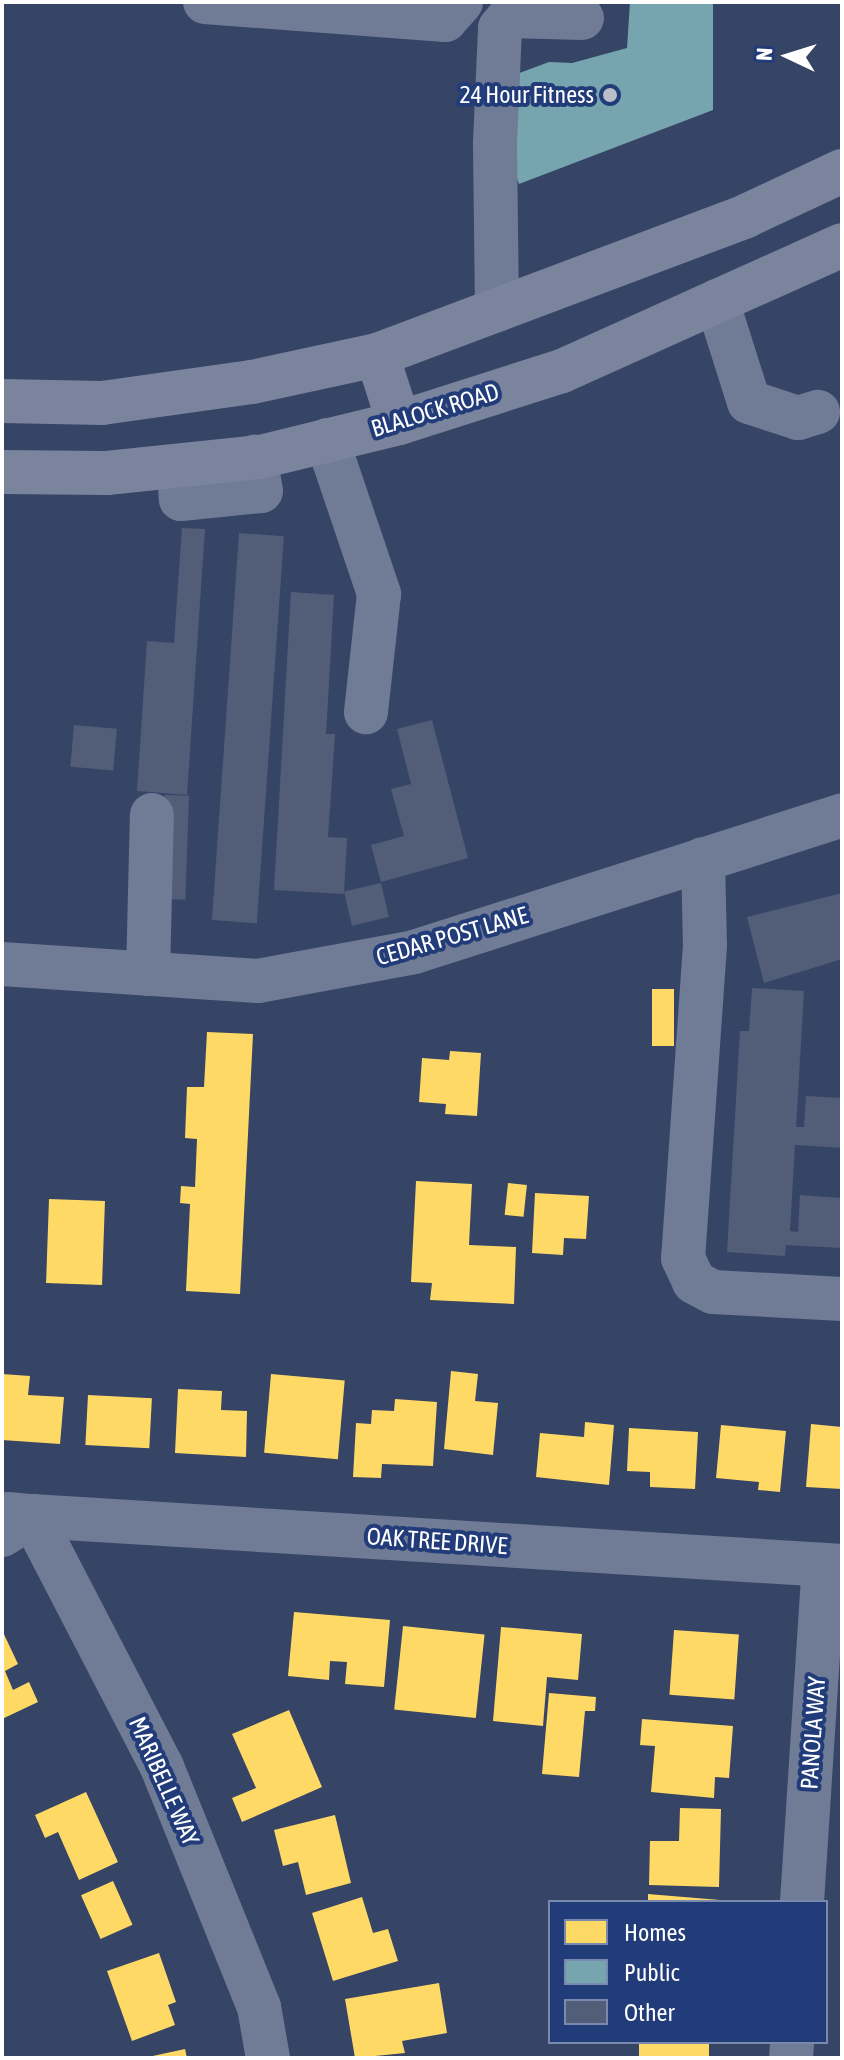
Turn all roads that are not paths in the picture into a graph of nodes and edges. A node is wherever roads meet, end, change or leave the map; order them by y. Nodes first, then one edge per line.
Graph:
1 (205, 2) edge
2 (453, 11) edge
3 (582, 18) dead end
4 (842, 171) edge
5 (746, 216) junction
6 (842, 245) edge
7 (761, 282) junction
8 (717, 301) junction
9 (497, 310) junction
10 (377, 355) junction
11 (2, 401) edge
12 (818, 412) dead end
13 (399, 423) junction
14 (327, 440) junction
15 (2, 472) edge
16 (366, 712) dead end
17 (152, 815) dead end
18 (842, 815) edge
19 (703, 859) junction
20 (2, 964) edge
21 (148, 974) junction
22 (842, 1299) edge
23 (12, 1521) edge
24 (833, 1566) edge
25 (802, 1900) edge
26 (268, 2058) edge

1 - 2 street
3 - 9 street
4 - 5 main road
5 - 7 main road
5 - 9 main road
6 - 7 main road, BLALOCK ROAD
7 - 8 main road, BLALOCK ROAD
8 - 12 street
8 - 13 main road, BLALOCK ROAD
9 - 10 main road
10 - 11 main road
10 - 13 main road
13 - 14 main road, BLALOCK ROAD
14 - 15 main road, BLALOCK ROAD
14 - 16 street
17 - 21 street
18 - 19 street, CEDAR POST LANE
19 - 21 street, CEDAR POST LANE
19 - 22 street
20 - 21 street, CEDAR POST LANE
23 - 24 street, OAK TREE DRIVE
23 - 26 street, MARIBELLE WAY
24 - 25 street, PANOLA WAY

